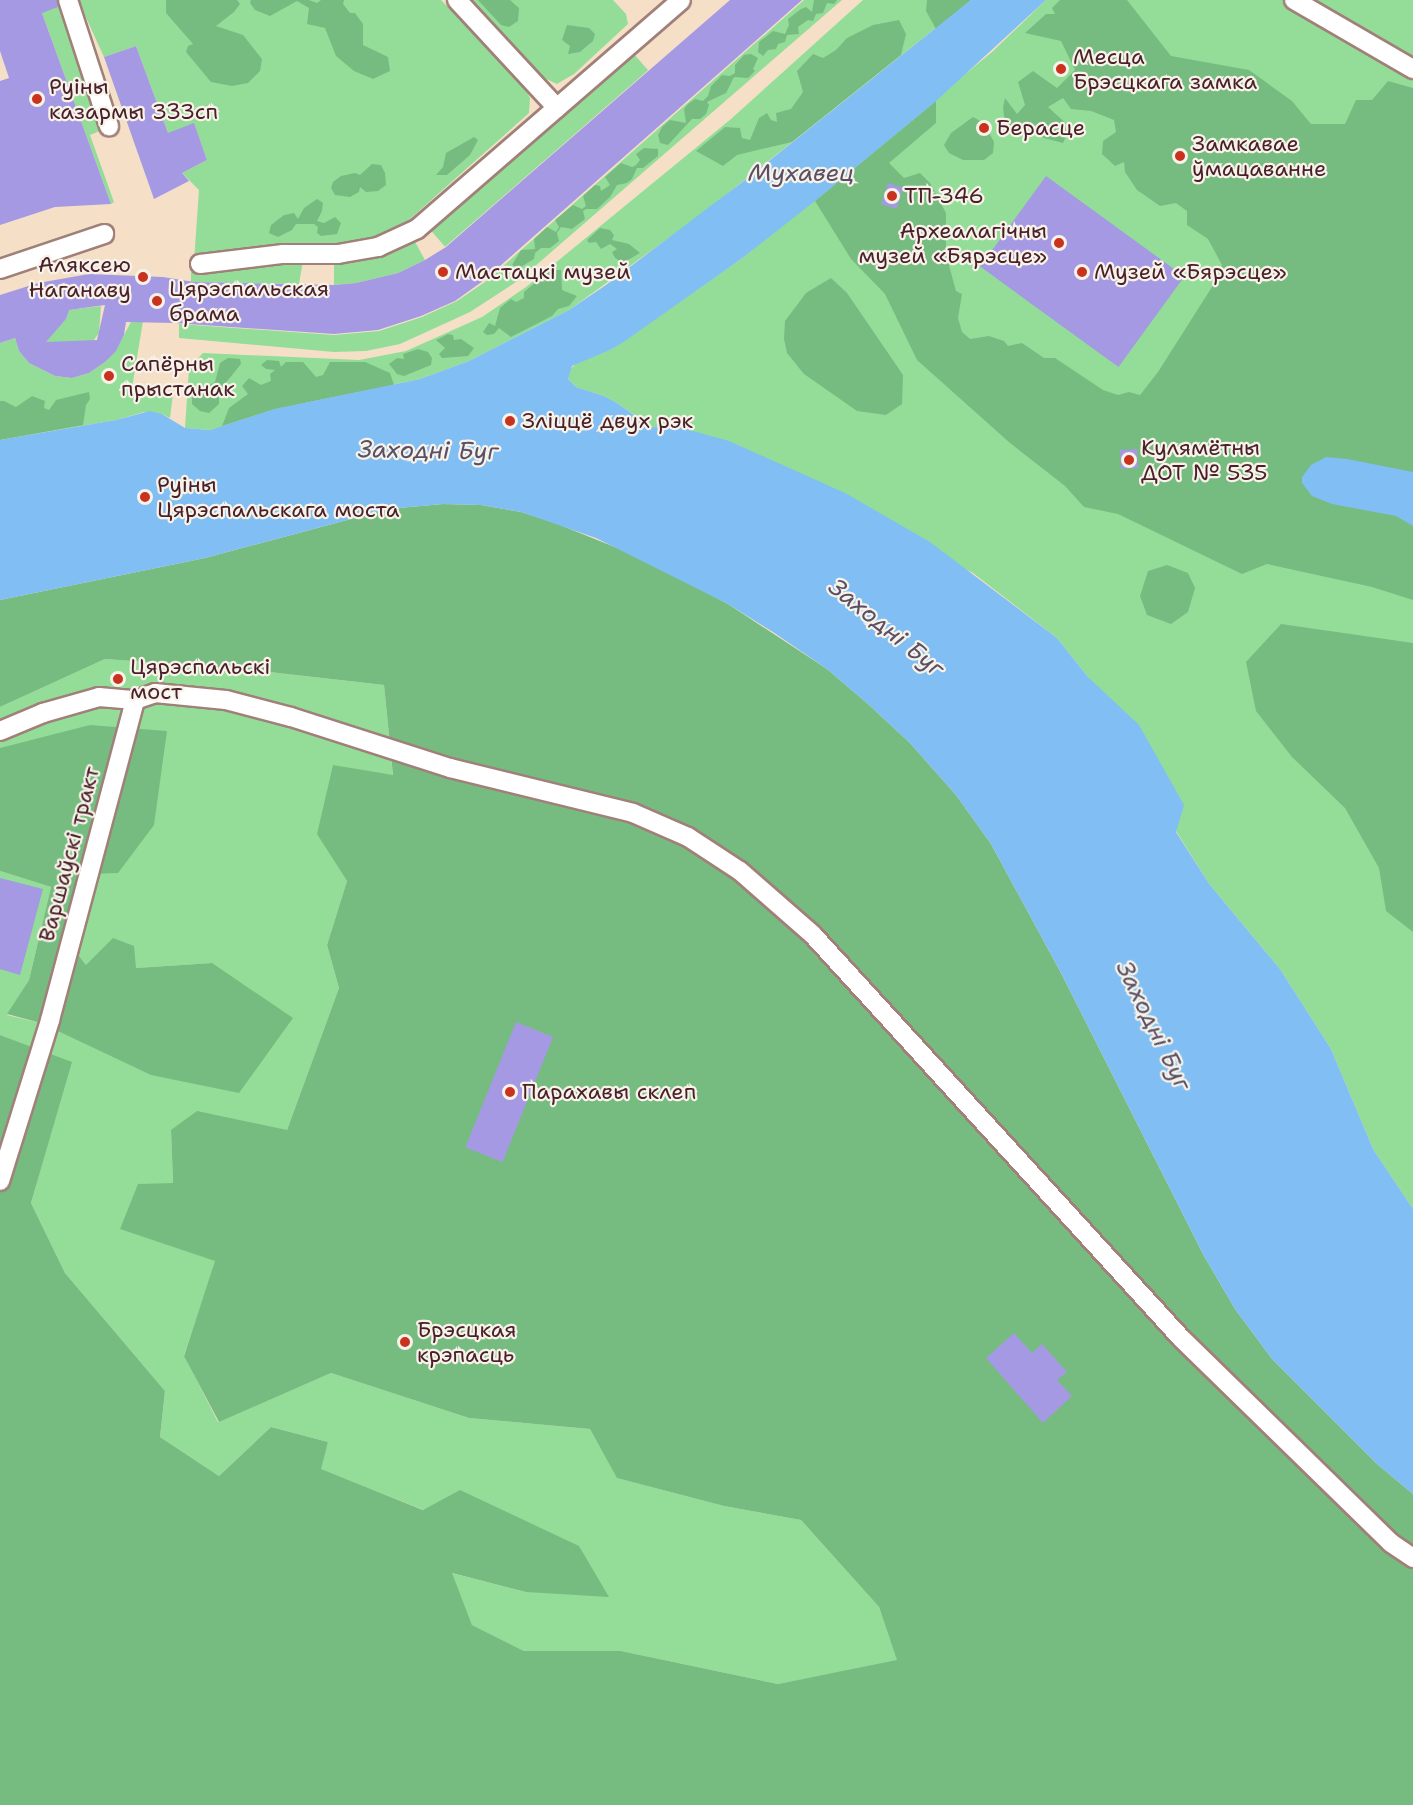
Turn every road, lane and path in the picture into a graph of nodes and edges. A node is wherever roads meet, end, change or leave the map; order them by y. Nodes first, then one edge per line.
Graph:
1 (68, 0) edge
2 (457, 0) edge
3 (681, 0) edge
4 (1294, 0) edge
5 (1413, 69) edge
6 (557, 108) junction
7 (109, 126) dead end
8 (104, 234) dead end
9 (200, 264) dead end
10 (0, 268) edge
11 (135, 700) junction
12 (0, 731) edge
13 (0, 1181) edge
14 (1413, 1557) edge

1 - 7 street
2 - 6 street
3 - 6 street
4 - 5 street
6 - 9 street
8 - 10 street
11 - 12 street
11 - 13 street, Варшаўскі тракт
11 - 14 street

